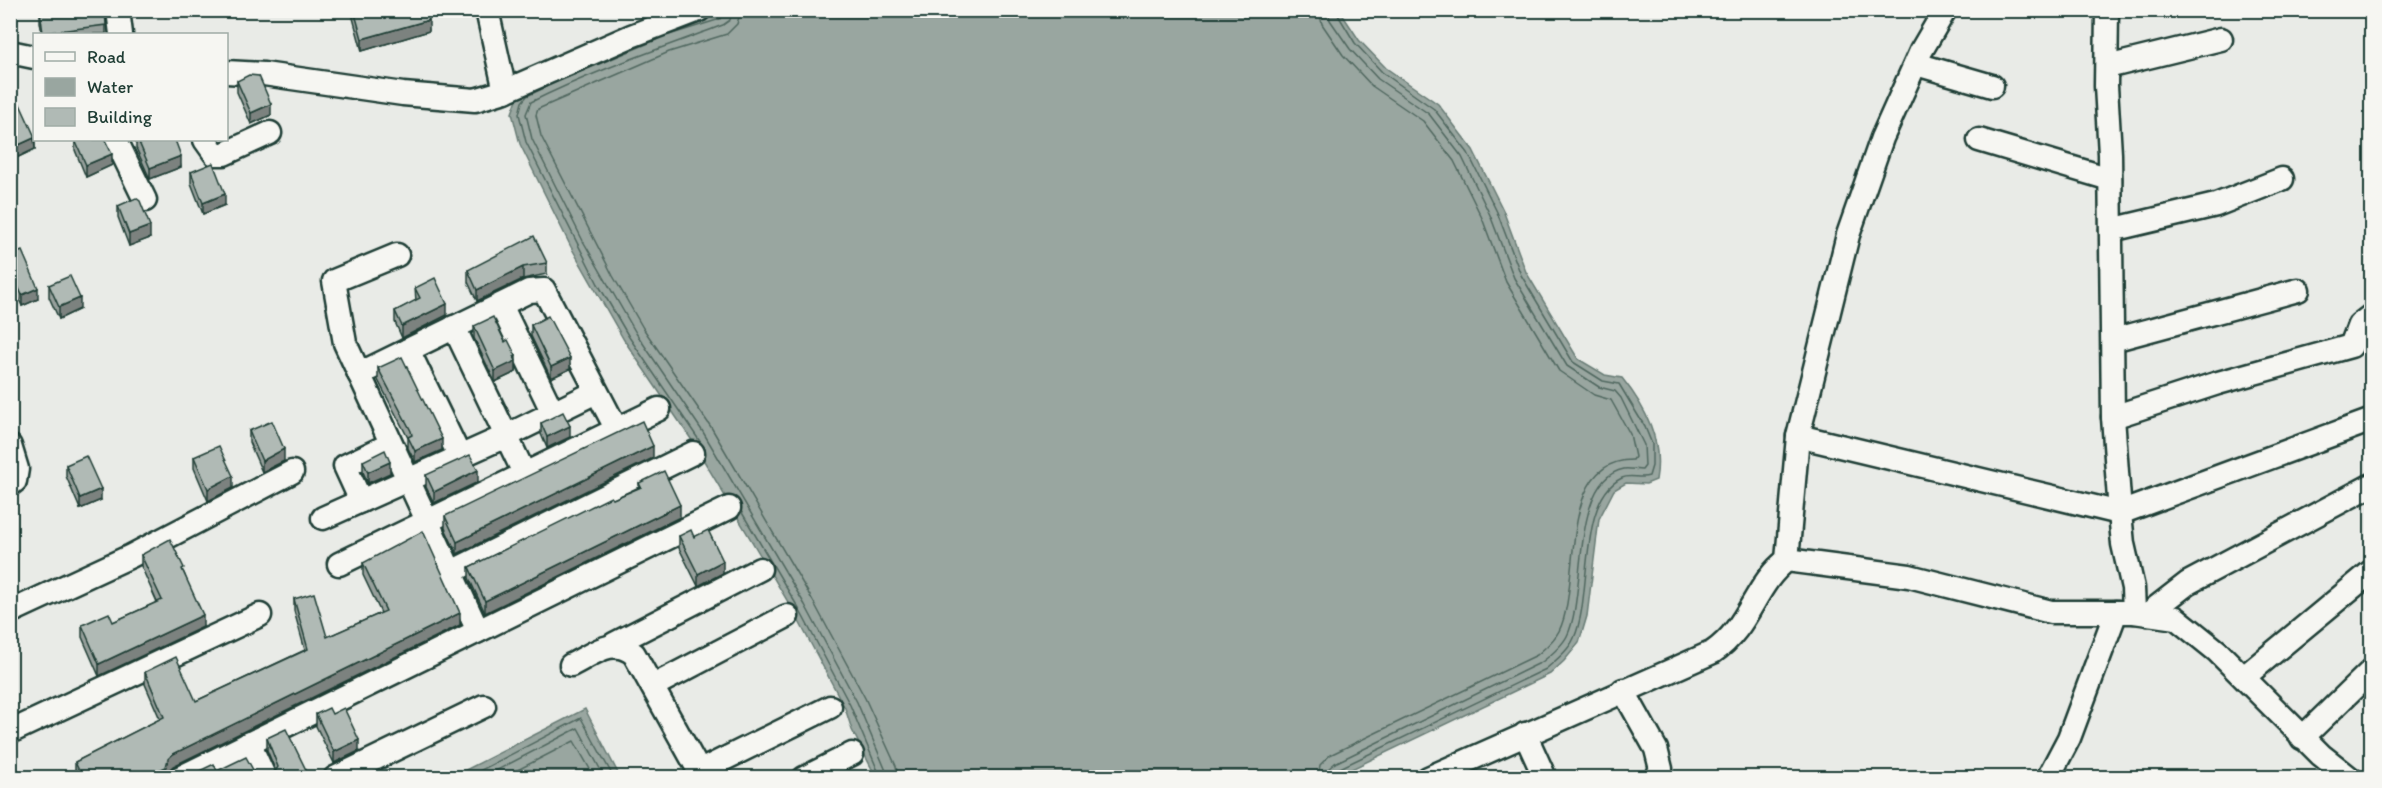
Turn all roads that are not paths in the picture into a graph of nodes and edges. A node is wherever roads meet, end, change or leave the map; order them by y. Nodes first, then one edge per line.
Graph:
1 (118, 10) edge
2 (487, 10) edge
3 (699, 10) edge
4 (1945, 10) edge
5 (2107, 10) edge
6 (121, 33) edge
7 (2221, 39) dead end
8 (10, 52) edge
9 (33, 57) edge
10 (1916, 64) junction
11 (2107, 67) junction
12 (228, 72) edge
13 (1992, 86) dead end
14 (505, 91) junction
15 (270, 133) dead end
16 (1979, 140) dead end
17 (116, 141) edge
18 (206, 141) edge
19 (2110, 179) junction
20 (2282, 179) dead end
21 (145, 200) dead end
22 (2110, 230) junction
23 (397, 255) dead end
24 (2298, 290) dead end
25 (501, 305) junction
26 (2372, 315) edge
27 (454, 327) junction
28 (2113, 340) junction
29 (408, 350) junction
30 (358, 374) junction
31 (596, 392) junction
32 (659, 409) dead end
33 (554, 413) junction
34 (2113, 417) junction
35 (2372, 420) edge
36 (617, 430) junction
37 (506, 436) junction
38 (1798, 436) junction
39 (391, 444) junction
40 (10, 446) edge
41 (693, 453) dead end
42 (460, 457) junction
43 (292, 471) dead end
44 (525, 475) junction
45 (408, 480) junction
46 (10, 485) edge
47 (2372, 485) edge
48 (361, 501) junction
49 (729, 508) dead end
50 (2120, 513) junction
51 (323, 518) dead end
52 (428, 522) junction
53 (1787, 560) junction
54 (339, 564) dead end
55 (760, 569) dead end
56 (2372, 571) edge
57 (451, 572) junction
58 (10, 612) edge
59 (2132, 613) junction
60 (260, 615) dead end
61 (787, 616) dead end
62 (478, 631) junction
63 (614, 644) junction
64 (571, 664) dead end
65 (2372, 670) edge
66 (2244, 677) junction
67 (653, 686) junction
68 (1623, 690) junction
69 (484, 706) dead end
70 (830, 707) dead end
71 (10, 732) edge
72 (1525, 734) junction
73 (2302, 738) junction
74 (249, 743) junction
75 (852, 754) dead end
76 (701, 774) edge
77 (1442, 775) edge
78 (179, 777) edge
79 (265, 777) edge
80 (335, 777) edge
81 (804, 777) edge
82 (1545, 777) edge
83 (1656, 777) edge
84 (2048, 777) edge
85 (2350, 777) edge

1 - 6 street
2 - 14 street
3 - 14 street
4 - 10 street
5 - 11 street
7 - 11 street
8 - 9 street
10 - 13 street
10 - 38 street
11 - 19 street
12 - 14 street
15 - 18 street
16 - 19 street
17 - 21 street
19 - 22 street
20 - 22 street
22 - 28 street
23 - 30 street
24 - 28 street
25 - 27 street
25 - 31 street
25 - 33 street
26 - 34 street
27 - 29 street
27 - 37 street
28 - 34 street
29 - 30 street
29 - 42 street
30 - 39 street
31 - 33 street
31 - 36 street
32 - 36 street
33 - 37 street
34 - 50 street
35 - 50 street
36 - 44 street
37 - 42 street
37 - 44 street
38 - 50 street
38 - 53 street
39 - 45 street
39 - 48 street
40 - 46 street
41 - 57 street
42 - 45 street
43 - 58 street
44 - 52 street
45 - 48 street
45 - 52 street
47 - 59 street
48 - 51 street
49 - 62 street
50 - 59 street
52 - 54 street
52 - 57 street
53 - 59 street
53 - 68 street
55 - 63 street
56 - 66 street
57 - 62 street
59 - 66 street
59 - 84 street
60 - 71 street
61 - 67 street
62 - 74 street
63 - 64 street
63 - 67 street
65 - 73 street
66 - 73 street
67 - 76 street
68 - 72 street
68 - 83 street
69 - 80 street
70 - 76 street
72 - 77 street
72 - 82 street
73 - 85 street
74 - 78 street
74 - 79 street
75 - 81 street

